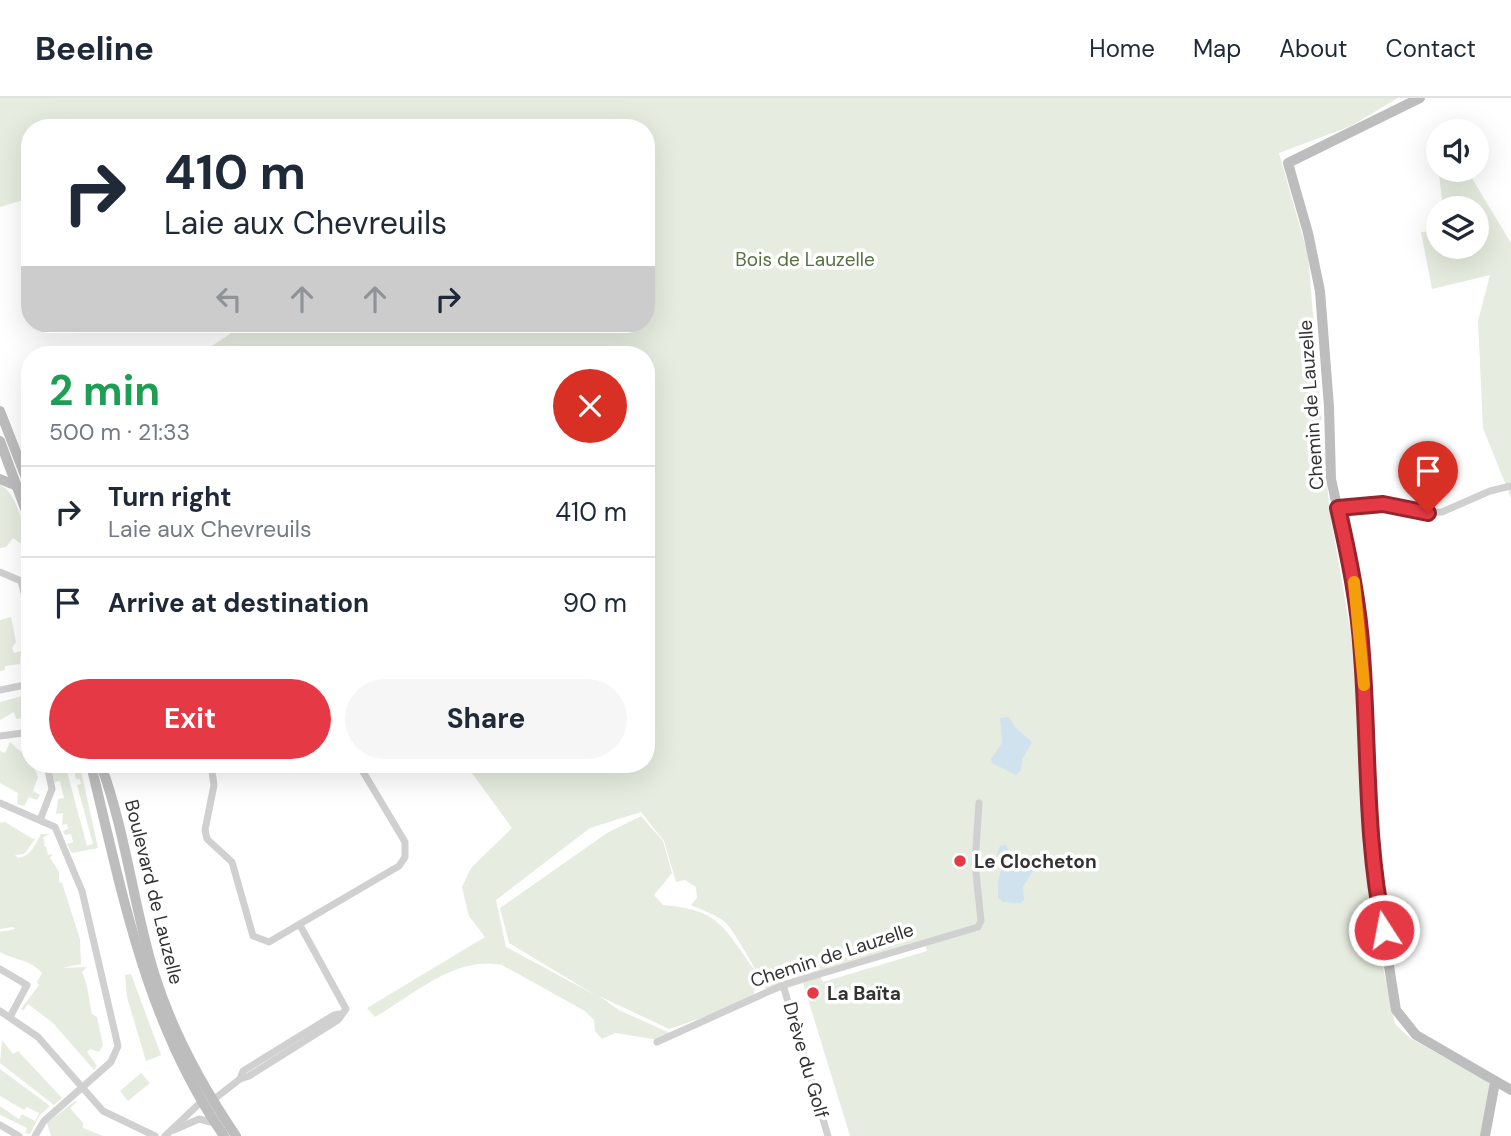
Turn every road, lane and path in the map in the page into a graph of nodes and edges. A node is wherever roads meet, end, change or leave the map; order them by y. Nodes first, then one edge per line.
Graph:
1 (1420, 98) edge
2 (0, 411) edge
3 (1, 448) edge
4 (21, 465) joint
5 (0, 479) edge
6 (17, 486) junction
7 (1511, 486) edge
8 (21, 497) edge
9 (1338, 508) junction
10 (0, 572) edge
11 (21, 581) edge
12 (21, 686) edge
13 (0, 690) edge
14 (21, 733) edge
15 (0, 736) edge
16 (49, 773) edge
17 (94, 773) edge
18 (106, 773) edge
19 (212, 773) edge
20 (364, 773) edge
21 (0, 803) edge
22 (979, 803) dead end
23 (40, 820) junction
24 (301, 927) junction
25 (0, 969) edge
26 (783, 985) junction
27 (0, 1011) edge
28 (10, 1017) junction
29 (657, 1042) dead end
30 (1495, 1082) junction
31 (82, 1088) junction
32 (1511, 1090) edge
33 (211, 1103) junction
34 (215, 1123) junction
35 (0, 1125) edge
36 (168, 1134) edge
37 (19, 1136) edge
38 (35, 1136) edge
39 (155, 1136) edge
40 (224, 1136) edge
41 (236, 1136) edge
42 (828, 1136) edge
43 (1485, 1136) edge

1 - 9 street, Chemin de Lauzelle
2 - 4 street
3 - 4 street
3 - 6 street
5 - 6 street
6 - 8 street
7 - 9 street
9 - 30 street, Chemin de Lauzelle
10 - 11 street
12 - 13 street
14 - 15 street
16 - 23 street
17 - 33 street, Boulevard de Lauzelle
18 - 33 street, Boulevard de Lauzelle
19 - 24 street
20 - 24 street
21 - 23 street
22 - 26 street, Chemin de Lauzelle
23 - 31 street
24 - 33 street
25 - 28 street
26 - 29 street, Chemin de Lauzelle
26 - 42 street, Drève du Golf
27 - 28 street
28 - 31 street
30 - 32 street, Chemin de Lauzelle
30 - 43 street
31 - 38 street
31 - 39 street
33 - 34 street, Boulevard de Lauzelle
33 - 36 street
33 - 41 street, Boulevard de Lauzelle
34 - 36 street
34 - 40 street, Boulevard de Lauzelle
35 - 37 street

